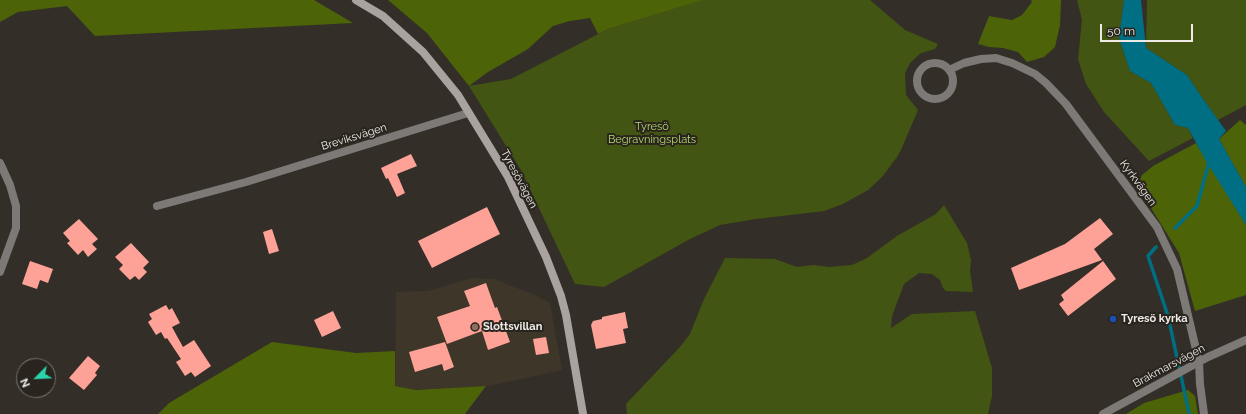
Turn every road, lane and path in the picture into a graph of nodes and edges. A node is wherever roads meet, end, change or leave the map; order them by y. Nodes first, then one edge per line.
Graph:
1 (356, 0) edge
2 (949, 70) junction
3 (468, 113) junction
4 (0, 163) edge
5 (157, 206) dead end
6 (0, 272) edge
7 (1246, 340) edge
8 (1198, 362) junction
9 (583, 414) edge
10 (1103, 414) edge
11 (1204, 414) edge

1 - 3 main road, Tyresövägen
2 - 2 street
2 - 8 street, Kyrkvägen
3 - 5 street, Breviksvägen
3 - 9 main road, Tyresövägen
4 - 6 street
7 - 8 street, Brakmarsvägen
8 - 10 street, Brakmarsvägen
8 - 11 street, Kyrkvägen

